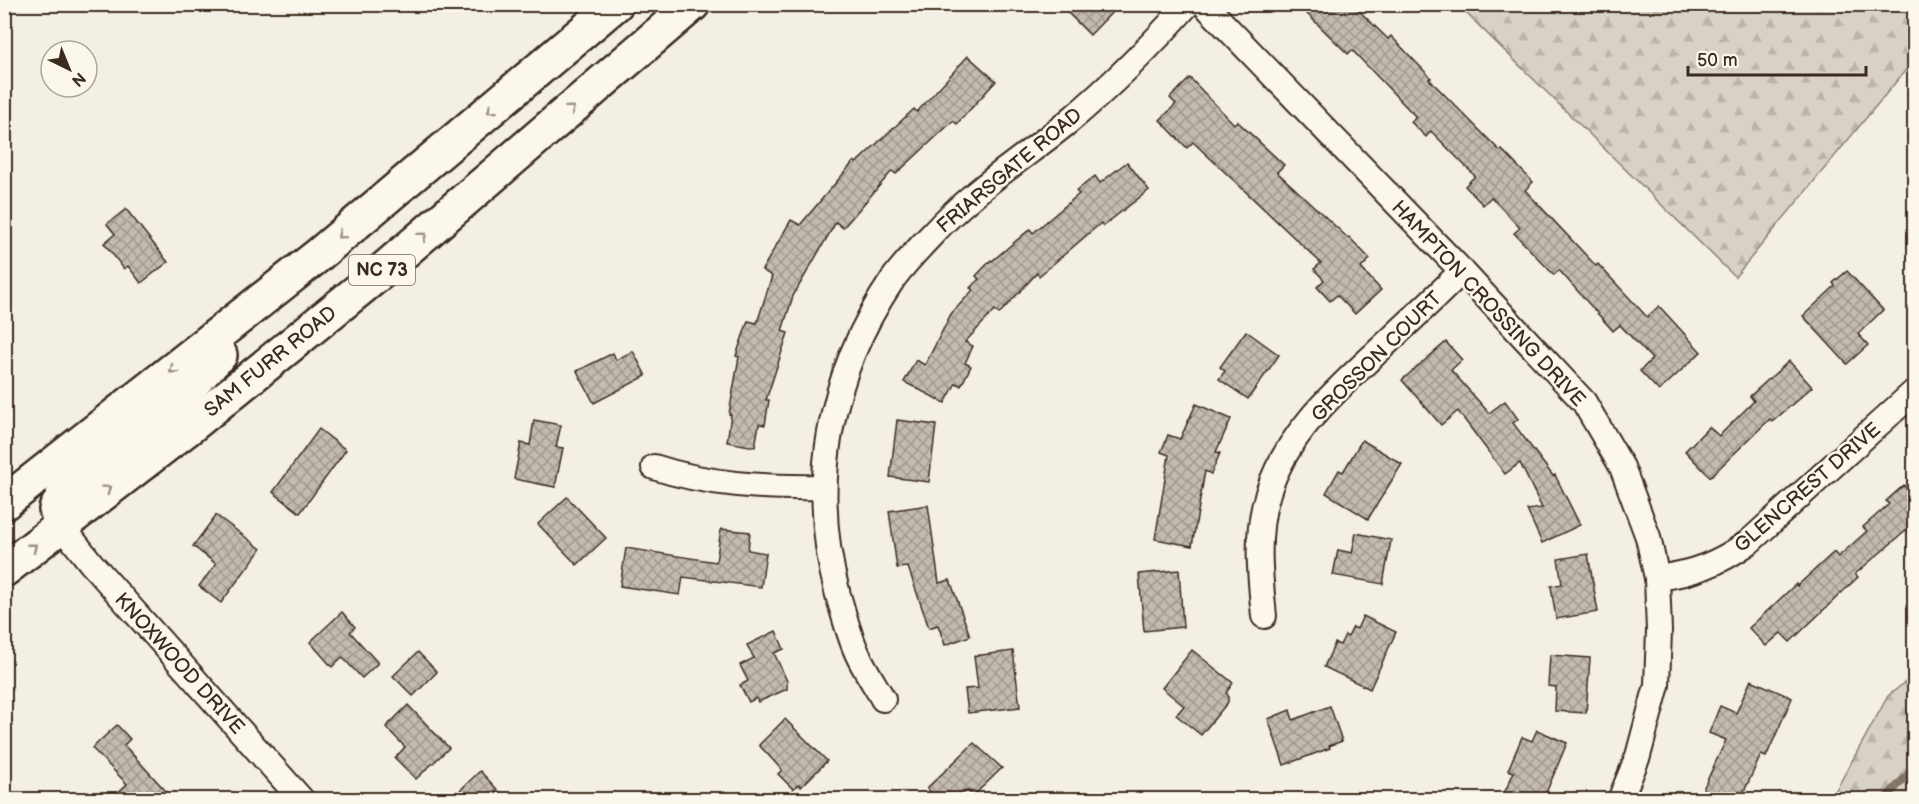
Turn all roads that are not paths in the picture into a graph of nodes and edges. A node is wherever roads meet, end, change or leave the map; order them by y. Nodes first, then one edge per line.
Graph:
1 (616, 4) edge
2 (693, 4) edge
3 (1188, 4) edge
4 (1204, 4) edge
5 (315, 257) junction
6 (1462, 271) junction
7 (1914, 392) edge
8 (654, 467) dead end
9 (824, 486) junction
10 (4, 503) edge
11 (61, 525) junction
12 (4, 570) edge
13 (1657, 578) junction
14 (1264, 616) dead end
15 (883, 699) dead end
16 (302, 800) edge
17 (1620, 800) edge

1 -> 5 main road, NC 73
11 -> 2 main road, SAM FURR ROAD / NC 73
3 - 9 street, FRIARSGATE ROAD
4 - 6 street, HAMPTON CROSSING DRIVE
5 -> 10 main road, NC 73
5 - 11 main road
6 - 13 street, HAMPTON CROSSING DRIVE
6 - 14 street, GROSSON COURT
7 - 13 street, GLENCREST DRIVE
8 - 9 street
9 - 15 street, FRIARSGATE ROAD
12 -> 11 main road, SAM FURR ROAD / NC 73
11 - 16 street, KNOXWOOD DRIVE
13 - 17 street, HAMPTON CROSSING DRIVE

